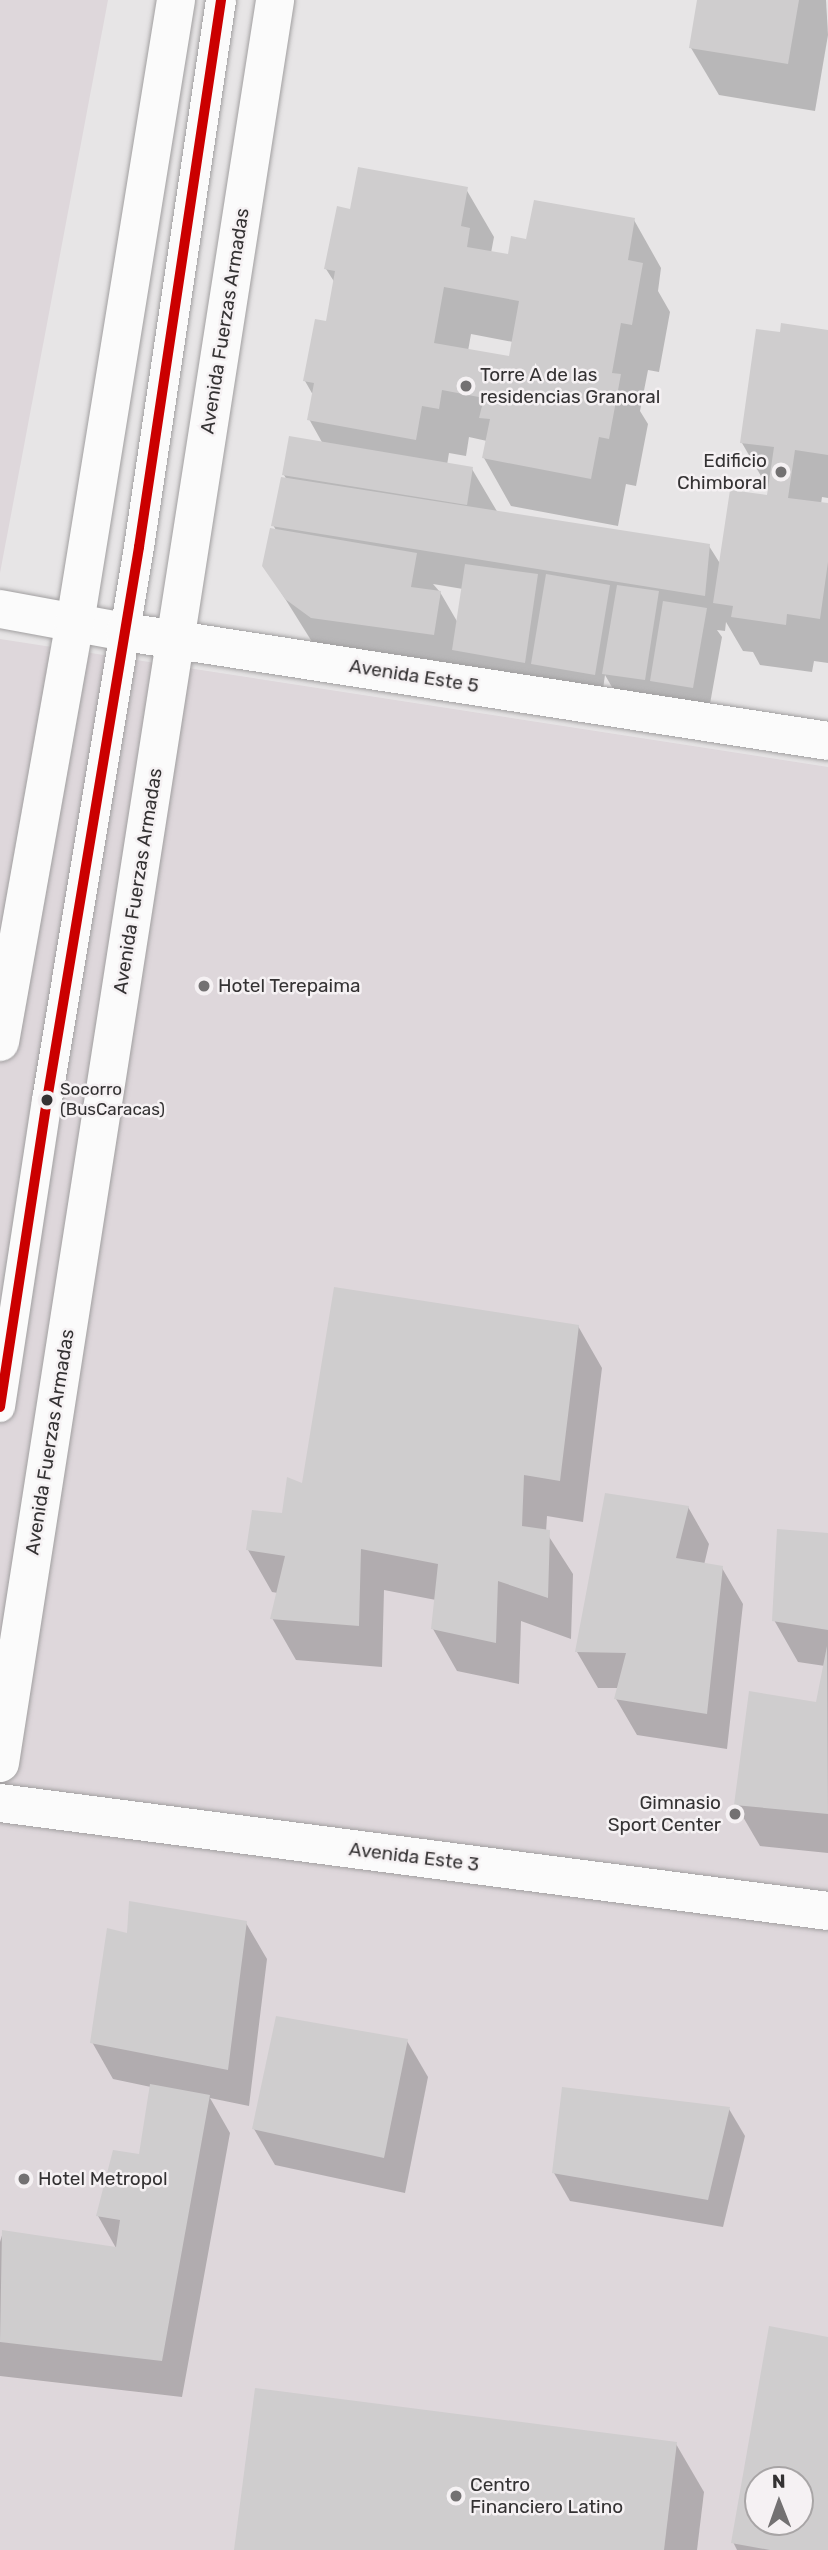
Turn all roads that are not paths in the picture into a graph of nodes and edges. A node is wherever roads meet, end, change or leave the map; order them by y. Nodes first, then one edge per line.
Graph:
1 (176, 0) edge
2 (221, 0) edge
3 (275, 0) edge
4 (0, 609) edge
5 (75, 623) junction
6 (125, 632) junction
7 (176, 640) junction
8 (828, 741) edge
9 (0, 1042) edge
10 (0, 1407) edge
11 (0, 1763) edge
12 (0, 1803) edge
13 (828, 1911) edge

1 - 5 main road
2 - 6 lane
3 - 7 main road, Avenida Fuerzas Armadas
4 - 5 main road, Avenida Este 5
5 - 6 main road, Avenida Este 5
5 - 9 main road
6 - 7 main road, Avenida Este 5
6 - 10 lane
7 - 8 main road, Avenida Este 5
7 - 11 main road, Avenida Fuerzas Armadas
12 - 13 main road, Avenida Este 3

